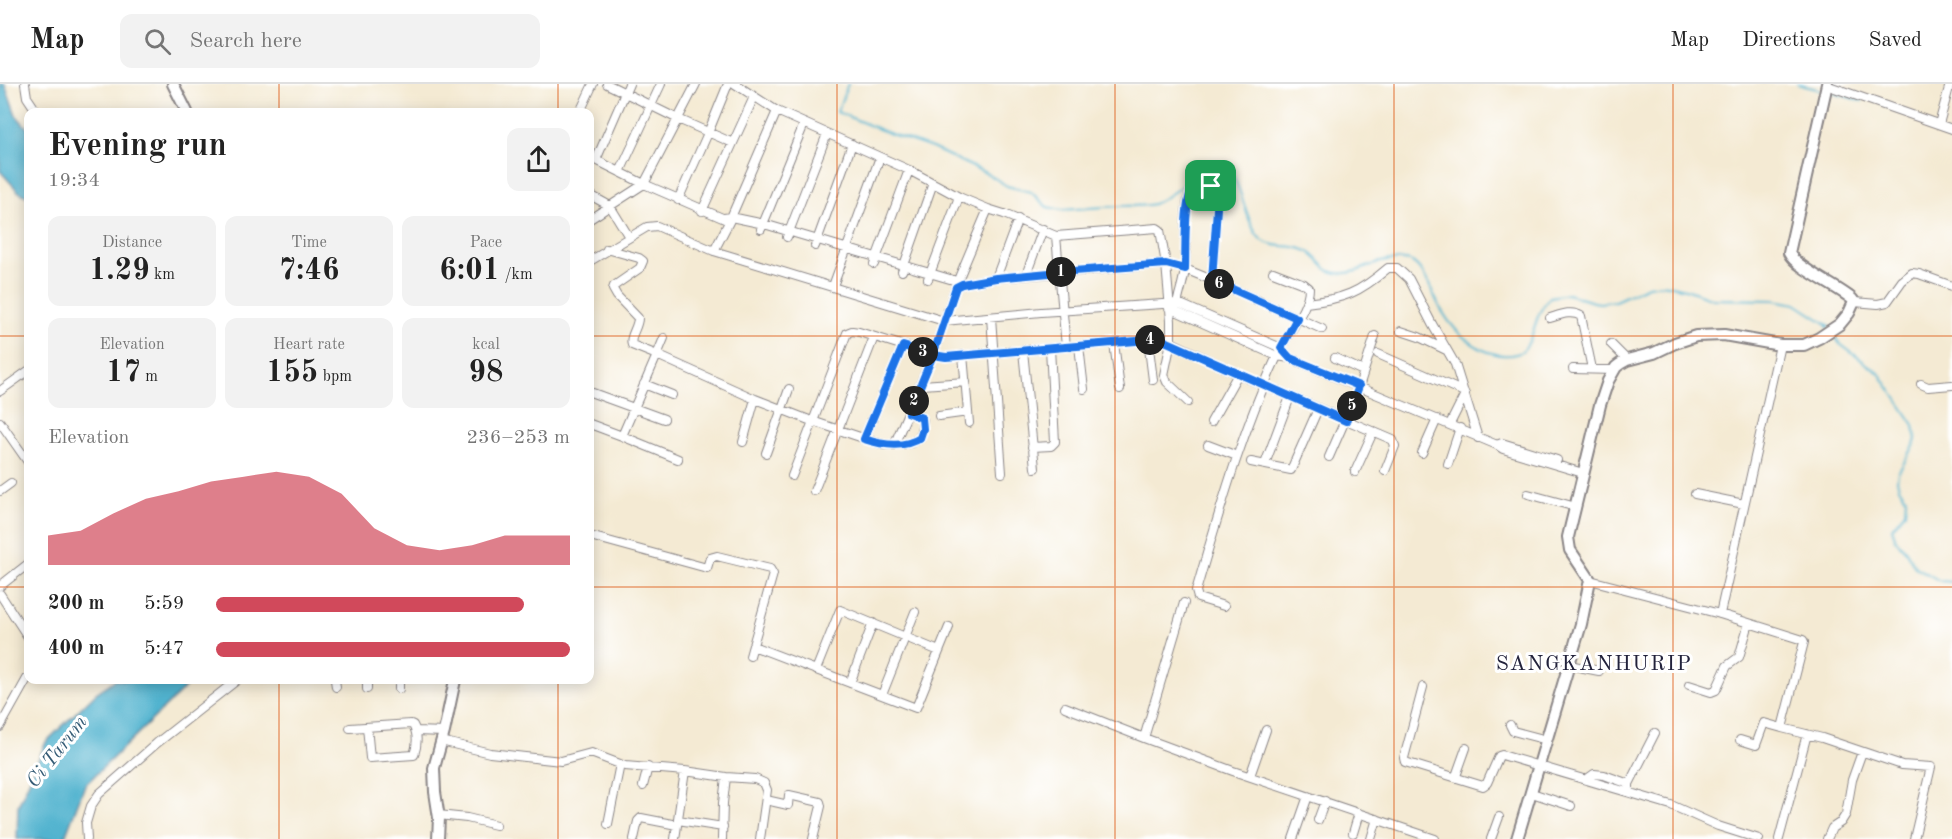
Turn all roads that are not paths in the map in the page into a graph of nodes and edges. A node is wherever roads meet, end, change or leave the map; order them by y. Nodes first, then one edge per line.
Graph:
1 (25, 84) edge
2 (174, 84) edge
3 (593, 84) edge
4 (607, 84) edge
5 (629, 84) edge
6 (661, 84) edge
7 (696, 84) edge
8 (728, 84) edge
9 (735, 84) edge
10 (1950, 84) edge
11 (1826, 87) edge
12 (625, 93) junction
13 (754, 97) junction
14 (650, 106) junction
15 (34, 108) edge
16 (185, 108) edge
17 (582, 108) edge
18 (777, 111) junction
19 (678, 119) junction
20 (804, 124) junction
21 (1940, 124) junction
22 (1952, 129) edge
23 (708, 133) junction
24 (828, 134) junction
25 (733, 143) junction
26 (852, 144) junction
27 (594, 157) edge
28 (880, 157) junction
29 (594, 159) edge
30 (909, 170) junction
31 (621, 172) junction
32 (933, 183) junction
33 (644, 184) junction
34 (594, 197) edge
35 (959, 198) junction
36 (678, 200) junction
37 (610, 206) junction
38 (988, 209) junction
39 (702, 211) junction
40 (594, 216) edge
41 (728, 219) junction
42 (1018, 219) junction
43 (762, 227) junction
44 (1043, 229) junction
45 (788, 234) junction
46 (1056, 236) junction
47 (629, 237) junction
48 (816, 243) junction
49 (607, 249) junction
50 (847, 249) junction
51 (714, 251) junction
52 (594, 258) edge
53 (876, 260) junction
54 (1166, 264) junction
55 (903, 268) junction
56 (1185, 269) junction
57 (1060, 272) junction
58 (1273, 272) dead end
59 (1026, 275) junction
60 (929, 276) junction
61 (996, 278) junction
62 (1212, 280) junction
63 (958, 283) junction
64 (833, 286) junction
65 (1952, 286) edge
66 (1854, 302) junction
67 (1306, 303) junction
68 (1171, 306) junction
69 (1063, 310) junction
70 (991, 317) junction
71 (1297, 318) junction
72 (1550, 318) dead end
73 (944, 321) junction
74 (1322, 328) dead end
75 (1401, 332) dead end
76 (1375, 336) dead end
77 (874, 337) junction
78 (664, 338) dead end
79 (1148, 340) junction
80 (1170, 342) junction
81 (1114, 343) junction
82 (1611, 344) dead end
83 (1780, 345) junction
84 (903, 346) junction
85 (1079, 346) junction
86 (1066, 347) junction
87 (1050, 348) junction
88 (1281, 348) junction
89 (1446, 350) junction
90 (1023, 351) junction
91 (993, 353) junction
92 (1378, 354) dead end
93 (657, 355) junction
94 (933, 355) junction
95 (963, 355) junction
96 (1277, 356) junction
97 (1290, 358) junction
98 (1335, 358) dead end
99 (1627, 360) junction
100 (1573, 369) dead end
101 (1592, 369) junction
102 (1614, 370) junction
103 (1364, 371) junction
104 (24, 374) edge
105 (1238, 374) junction
106 (1153, 380) dead end
107 (966, 382) junction
108 (644, 384) junction
109 (1921, 384) dead end
110 (922, 385) junction
111 (1263, 385) junction
112 (1952, 385) edge
113 (1359, 386) junction
114 (789, 389) dead end
115 (1084, 389) dead end
116 (1120, 389) dead end
117 (0, 391) edge
118 (594, 393) edge
119 (1464, 393) junction
120 (672, 395) dead end
121 (1290, 397) junction
122 (755, 399) junction
123 (1188, 402) dead end
124 (634, 408) junction
125 (782, 409) junction
126 (1318, 409) junction
127 (968, 412) junction
128 (909, 413) junction
129 (939, 416) dead end
130 (664, 418) dead end
131 (1437, 418) junction
132 (813, 421) junction
133 (1346, 421) junction
134 (0, 422) edge
135 (1211, 422) dead end
136 (969, 423) dead end
137 (1450, 424) junction
138 (594, 426) edge
139 (1460, 428) junction
140 (839, 430) junction
141 (1373, 432) junction
142 (622, 436) junction
143 (1478, 438) junction
144 (864, 439) junction
145 (743, 442) dead end
146 (894, 445) junction
147 (1208, 445) dead end
148 (1032, 447) junction
149 (766, 453) dead end
150 (1422, 453) dead end
151 (24, 456) edge
152 (1237, 456) junction
153 (1329, 457) dead end
154 (678, 459) dead end
155 (1251, 462) dead end
156 (1265, 464) junction
157 (1448, 464) dead end
158 (1035, 468) dead end
159 (1584, 470) junction
160 (1384, 471) dead end
161 (1002, 472) dead end
162 (1355, 472) dead end
163 (792, 476) dead end
164 (11, 483) dead end
165 (0, 491) edge
166 (814, 491) dead end
167 (1528, 494) dead end
168 (1695, 494) dead end
169 (1744, 504) junction
170 (1576, 507) junction
171 (594, 537) edge
172 (24, 567) edge
173 (1590, 579) junction
174 (0, 586) edge
175 (0, 594) edge
176 (1184, 603) dead end
177 (1224, 606) dead end
178 (915, 612) dead end
179 (1720, 614) junction
180 (873, 623) junction
181 (1749, 623) junction
182 (949, 627) dead end
183 (24, 631) edge
184 (905, 637) junction
185 (753, 646) junction
186 (939, 651) junction
187 (750, 656) dead end
188 (1569, 665) junction
189 (816, 670) junction
190 (1599, 671) dead end
191 (850, 683) junction
192 (24, 684) edge
193 (232, 684) edge
194 (367, 684) edge
195 (399, 684) edge
196 (454, 684) edge
197 (1689, 685) dead end
198 (1423, 687) dead end
199 (367, 689) dead end
200 (399, 689) dead end
201 (882, 695) junction
202 (1065, 707) dead end
203 (1510, 725) dead end
204 (0, 727) edge
205 (367, 727) junction
206 (350, 728) dead end
207 (1782, 728) junction
208 (1266, 730) dead end
209 (416, 731) junction
210 (1655, 733) dead end
211 (1807, 734) junction
212 (442, 736) junction
213 (1144, 738) junction
214 (1548, 740) junction
215 (1740, 740) dead end
216 (1466, 748) dead end
217 (1862, 752) junction
218 (620, 764) junction
219 (1539, 766) junction
220 (648, 767) junction
221 (684, 771) junction
222 (1250, 776) junction
223 (1456, 776) junction
224 (726, 777) junction
225 (643, 786) dead end
226 (1629, 788) junction
227 (1532, 793) junction
228 (1308, 796) junction
229 (766, 800) junction
230 (1324, 801) junction
231 (1570, 806) dead end
232 (1359, 813) junction
233 (438, 815) junction
234 (1498, 817) dead end
235 (1377, 819) junction
236 (1318, 820) dead end
237 (678, 822) junction
238 (608, 824) dead end
239 (496, 825) dead end
240 (723, 827) junction
241 (1353, 833) dead end
242 (1411, 835) edge
243 (87, 839) edge
244 (438, 839) edge
245 (634, 839) edge
246 (675, 839) edge
247 (722, 839) edge
248 (760, 839) edge
249 (813, 839) edge
250 (1293, 839) edge
251 (1371, 839) edge
252 (1435, 839) edge
253 (1491, 839) edge
254 (1517, 839) edge
255 (1759, 839) edge
256 (1779, 839) edge
257 (1827, 839) edge
258 (1914, 839) edge

1 - 15 street
2 - 16 street
3 - 17 street
4 - 12 street
5 - 12 street
6 - 14 street
7 - 19 street
8 - 23 street
9 - 13 street
10 - 21 street
11 - 21 street
11 - 66 street
12 - 14 street
12 - 27 street
13 - 18 street
13 - 25 street
14 - 19 street
14 - 31 street
18 - 20 street
18 - 41 street
19 - 23 street
19 - 33 street
20 - 24 street
20 - 43 street
21 - 22 street
23 - 25 street
23 - 36 street
24 - 26 street
24 - 45 street
25 - 39 street
26 - 28 street
26 - 48 street
28 - 30 street
28 - 50 street
29 - 31 street
30 - 32 street
30 - 53 street
31 - 33 street
32 - 35 street
32 - 55 street
33 - 36 street
33 - 37 street
34 - 37 street
35 - 38 street
35 - 60 street
36 - 39 street
37 - 40 street
37 - 47 street
38 - 42 street
38 - 63 street
39 - 41 street
41 - 43 street
41 - 51 street
42 - 44 street
42 - 61 street
43 - 45 street
44 - 46 street
44 - 59 street
45 - 48 street
46 - 54 street
46 - 57 street
47 - 49 street
47 - 51 street
48 - 50 street
49 - 52 street
49 - 93 street
50 - 53 street
50 - 64 street
51 - 64 street
53 - 55 street
54 - 56 street
54 - 57 street
54 - 68 street
55 - 60 street
56 - 62 street
56 - 62 street
56 - 68 street
57 - 59 street
57 - 69 street
58 - 67 street
59 - 61 street
60 - 63 street
61 - 63 street
62 - 71 street
63 - 73 street
64 - 73 street
65 - 66 street
66 - 83 street
67 - 71 street
67 - 89 street
68 - 69 street
68 - 80 street
68 - 88 street
68 - 96 street
69 - 70 street
69 - 86 street
70 - 73 street
70 - 91 street
71 - 74 street
71 - 88 street
72 - 101 street
73 - 94 street
75 - 89 street
76 - 103 street
77 - 84 street
77 - 132 street
77 - 140 street
78 - 93 street
79 - 80 street
79 - 81 street
79 - 106 street
80 - 105 street
80 - 123 street
81 - 85 street
81 - 116 street
82 - 99 street
83 - 99 street
83 - 169 street
84 - 94 street
84 - 144 street
85 - 86 street
85 - 115 street
86 - 87 street
87 - 90 street
87 - 148 street
88 - 96 street
88 - 97 street
89 - 119 street
90 - 91 street
90 - 148 street
91 - 95 street
91 - 161 street
92 - 119 street
93 - 108 street
93 - 122 street
94 - 95 street
94 - 110 street
95 - 107 street
96 - 97 street
96 - 111 street
97 - 113 street
98 - 103 street
99 - 102 street
100 - 101 street
101 - 102 street
102 - 159 street
103 - 113 street
104 - 117 street
105 - 111 street
105 - 135 street
107 - 110 street
107 - 127 street
108 - 120 street
108 - 124 street
109 - 112 street
110 - 128 street
111 - 121 street
111 - 152 street
113 - 131 street
113 - 133 street
114 - 125 street
118 - 124 street
119 - 137 street
119 - 143 street
121 - 126 street
121 - 156 street
122 - 125 street
122 - 145 street
124 - 130 street
124 - 142 street
125 - 132 street
125 - 149 street
126 - 133 street
126 - 156 street
127 - 129 street
127 - 136 street
128 - 146 street
128 - 146 street
131 - 137 street
131 - 150 street
132 - 140 street
132 - 163 street
133 - 141 street
133 - 153 street
134 - 151 street
137 - 139 street
138 - 142 street
139 - 143 street
139 - 157 street
140 - 144 street
140 - 166 street
141 - 160 street
141 - 162 street
142 - 154 street
143 - 159 street
144 - 146 street
147 - 152 street
148 - 158 street
152 - 177 street
155 - 156 street
159 - 170 street
164 - 165 street
167 - 170 street
168 - 169 street
169 - 179 street
170 - 173 street
171 - 185 street
172 - 174 street
173 - 179 street
173 - 188 street
175 - 183 street
176 - 213 street
178 - 184 street
179 - 181 street
180 - 184 street
180 - 189 street
180 - 191 street
181 - 197 street
181 - 207 street
182 - 186 street
184 - 186 street
184 - 201 street
185 - 187 street
185 - 189 street
186 - 201 street
188 - 190 street
188 - 214 street
189 - 191 street
191 - 201 street
192 - 204 street
193 - 243 street
194 - 199 street
195 - 200 street
196 - 212 street
198 - 223 street
202 - 213 street
203 - 214 street
205 - 206 street
205 - 209 street
205 - 209 street
207 - 211 street
207 - 215 street
208 - 222 street
209 - 212 street
210 - 226 street
211 - 217 street
211 - 256 street
212 - 218 street
212 - 233 street
213 - 222 street
214 - 219 street
216 - 223 street
217 - 257 street
217 - 258 street
218 - 220 street
218 - 238 street
219 - 223 street
219 - 226 street
219 - 227 street
220 - 221 street
220 - 225 street
221 - 224 street
221 - 237 street
222 - 228 street
224 - 229 street
224 - 240 street
226 - 255 street
227 - 231 street
227 - 254 street
228 - 230 street
228 - 250 street
229 - 248 street
229 - 249 street
230 - 232 street
230 - 236 street
232 - 235 street
232 - 241 street
233 - 239 street
233 - 244 street
234 - 253 street
235 - 242 street
235 - 251 street
237 - 240 street
237 - 245 street
237 - 246 street
240 - 247 street
242 - 252 street

